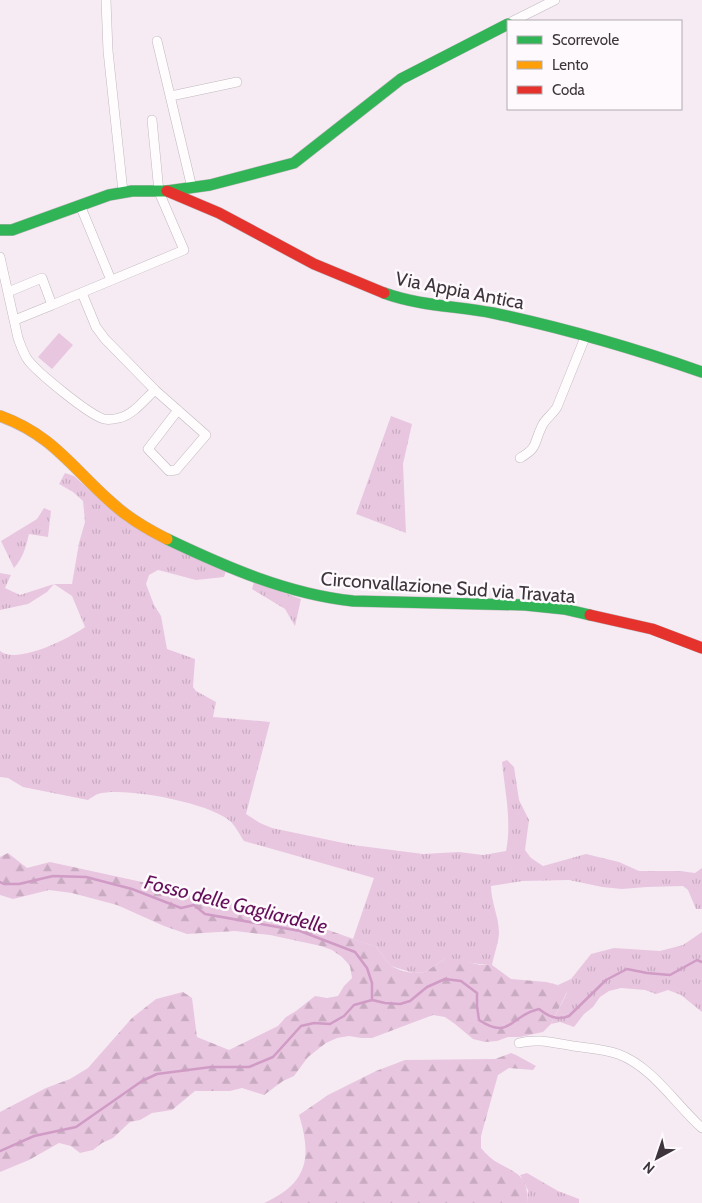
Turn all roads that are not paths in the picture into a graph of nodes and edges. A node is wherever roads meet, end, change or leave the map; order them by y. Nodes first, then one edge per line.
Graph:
1 (106, 0) edge
2 (555, 0) edge
3 (515, 20) edge
4 (507, 25) edge
5 (157, 41) dead end
6 (238, 82) dead end
7 (171, 96) junction
8 (152, 120) dead end
9 (192, 188) junction
10 (163, 191) junction
11 (123, 192) junction
12 (80, 204) junction
13 (0, 230) edge
14 (0, 257) edge
15 (112, 280) junction
16 (8, 292) junction
17 (82, 293) junction
18 (52, 305) junction
19 (15, 320) junction
20 (586, 335) junction
21 (702, 372) edge
22 (155, 390) junction
23 (178, 410) junction
24 (0, 416) edge
25 (520, 458) dead end
26 (702, 648) edge
27 (519, 1044) dead end
28 (702, 1128) edge

1 - 11 street
2 - 3 street
4 - 9 street
5 - 7 street
6 - 7 street
7 - 9 street
8 - 10 street
9 - 10 street
10 - 11 street, Via Appia Antica
10 - 15 street
10 - 20 street, Via Appia Antica
11 - 12 street, Via Appia Antica
12 - 13 street, Via Appia Antica
12 - 15 street
14 - 16 street
15 - 17 street
16 - 18 street
16 - 19 street
17 - 18 street
17 - 22 street
18 - 19 street
19 - 22 street
20 - 21 street, Via Appia Antica
20 - 25 street
22 - 23 street
23 - 23 street
24 - 26 street, Circonvallazione Sud via Travata
27 - 28 street

